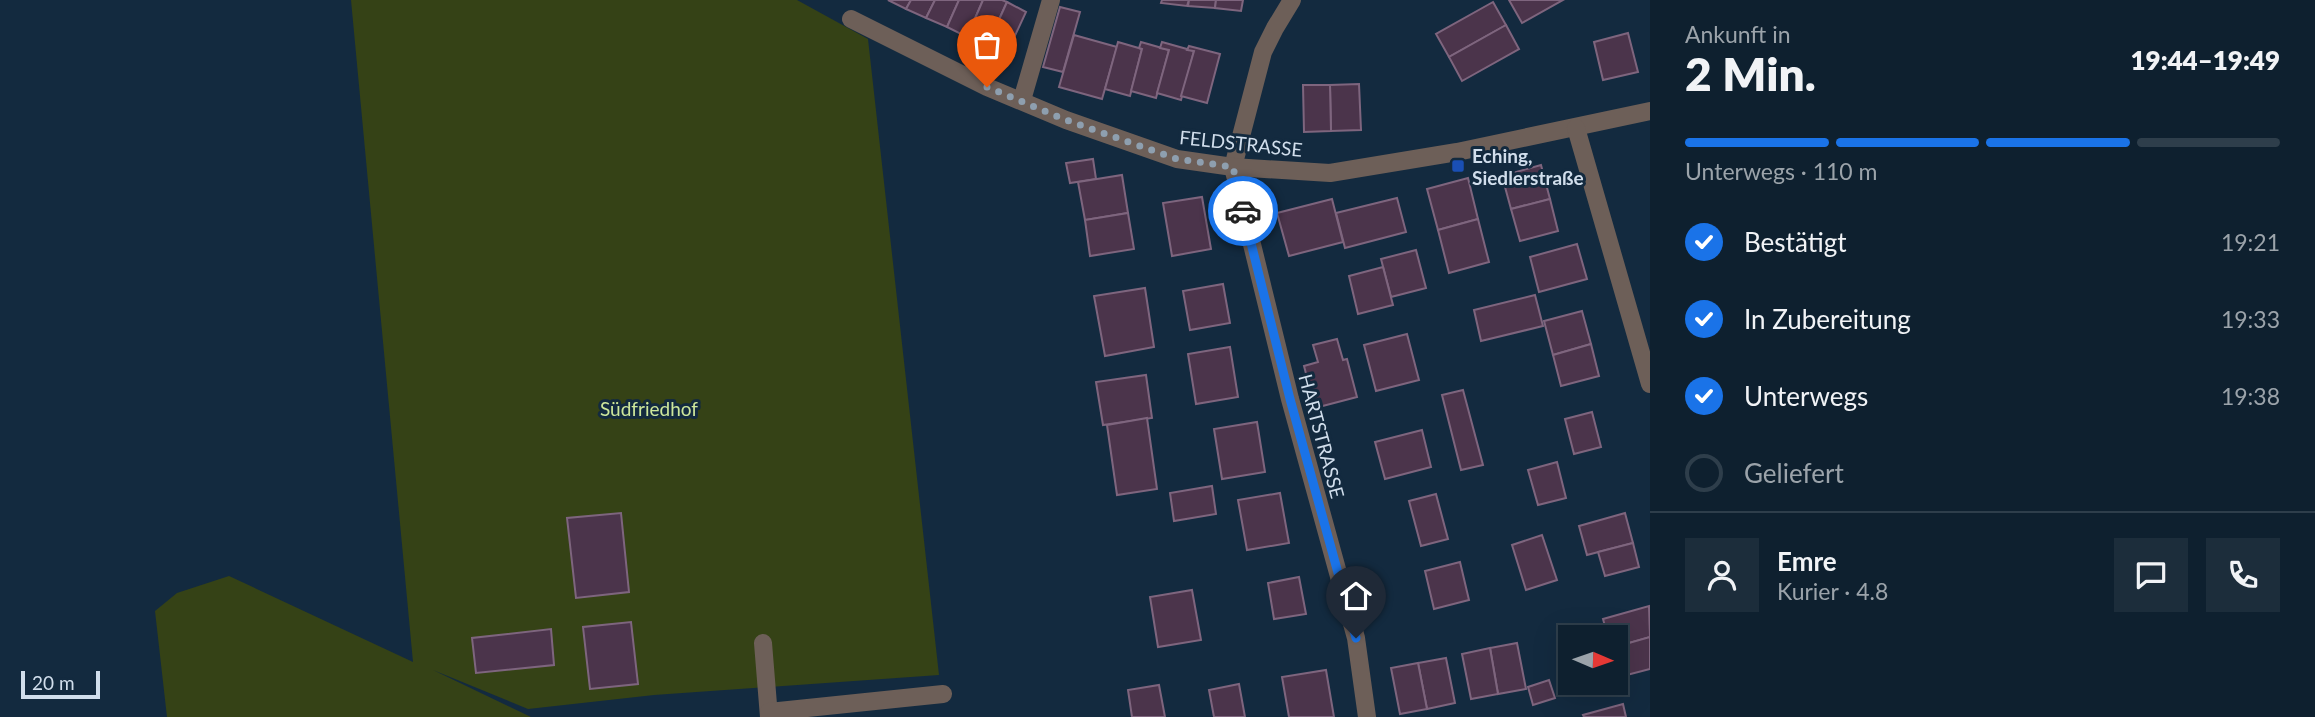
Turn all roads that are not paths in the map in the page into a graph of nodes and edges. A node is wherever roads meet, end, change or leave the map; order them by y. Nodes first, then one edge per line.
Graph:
1 (1051, 0) edge
2 (1292, 0) edge
3 (851, 19) dead end
4 (1022, 100) junction
5 (1650, 111) edge
6 (1576, 128) junction
7 (1233, 167) junction
8 (1650, 384) edge
9 (763, 643) dead end
10 (943, 694) dead end
11 (769, 715) edge
12 (1367, 717) edge

1 - 4 street
2 - 7 street
3 - 4 street, FELDSTRASSE
4 - 7 street, FELDSTRASSE
5 - 6 street, FELDSTRASSE
6 - 7 street, FELDSTRASSE
6 - 8 street
7 - 12 street, HARTSTRASSE
9 - 11 street
10 - 11 street

